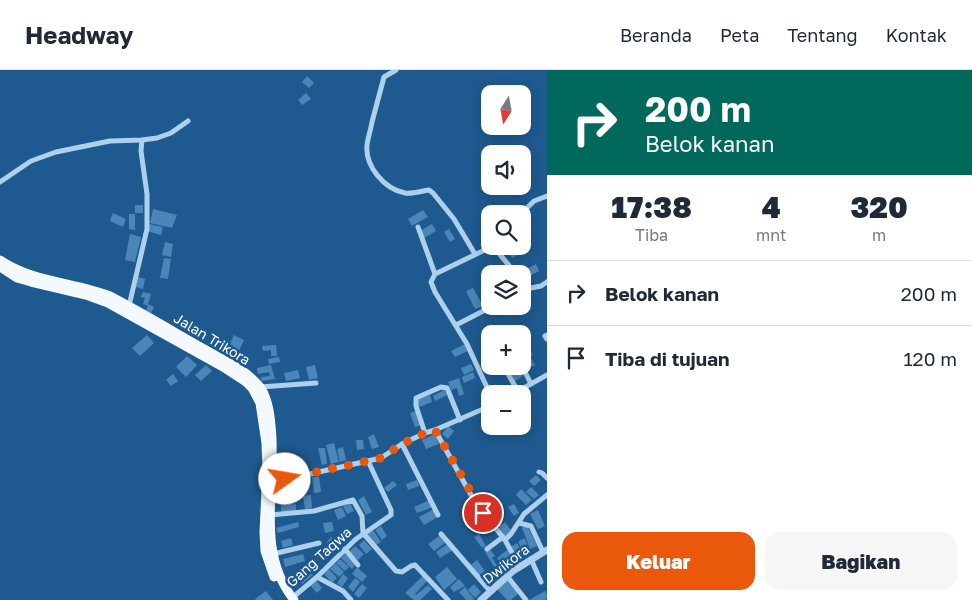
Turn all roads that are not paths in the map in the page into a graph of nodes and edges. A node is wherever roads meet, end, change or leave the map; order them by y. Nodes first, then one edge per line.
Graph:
1 (396, 70) edge
2 (188, 121) dead end
3 (142, 140) junction
4 (0, 182) edge
5 (547, 196) edge
6 (530, 205) edge
7 (418, 227) dead end
8 (481, 251) edge
9 (475, 254) junction
10 (500, 255) edge
11 (0, 260) edge
12 (509, 265) edge
13 (0, 267) edge
14 (435, 274) junction
15 (547, 282) edge
16 (531, 287) edge
17 (129, 306) junction
18 (481, 312) edge
19 (456, 325) junction
20 (547, 335) edge
21 (547, 339) edge
22 (193, 346) junction
23 (526, 375) edge
24 (547, 376) edge
25 (316, 382) dead end
26 (531, 384) joint
27 (486, 385) edge
28 (260, 388) junction
29 (481, 410) edge
30 (460, 420) junction
31 (435, 430) junction
32 (425, 433) junction
33 (402, 444) junction
34 (368, 462) junction
35 (539, 472) dead end
36 (547, 478) edge
37 (273, 480) junction
38 (547, 495) edge
39 (270, 515) junction
40 (438, 515) dead end
41 (519, 523) junction
42 (363, 533) junction
43 (442, 534) dead end
44 (504, 539) junction
45 (319, 543) dead end
46 (487, 548) dead end
47 (345, 549) junction
48 (545, 551) edge
49 (273, 554) junction
50 (531, 559) junction
51 (358, 565) dead end
52 (520, 566) junction
53 (507, 576) junction
54 (317, 577) junction
55 (541, 582) dead end
56 (490, 591) junction
57 (291, 599) edge
58 (351, 600) edge
59 (448, 600) edge
60 (481, 600) edge
61 (526, 600) edge

1 - 9 street
2 - 3 street
3 - 4 street
3 - 17 street
5 - 6 street
7 - 14 street
8 - 9 street
9 - 14 street
10 - 12 street
11 - 17 main road, Jalan Trikora
13 - 22 main road, Jalan Trikora
14 - 19 street
15 - 16 street
17 - 22 main road, Jalan Trikora
18 - 19 street
19 - 27 street
20 - 21 street
22 - 28 main road, Jalan Trikora
22 - 57 main road, Jalan Trikora
23 - 26 street
24 - 26 street
25 - 28 street
28 - 37 main road, Jalan Trikora
29 - 30 street
30 - 31 street
30 - 32 street
31 - 32 street
31 - 44 street
32 - 33 street
33 - 34 street
33 - 40 street
34 - 37 street
34 - 42 street, Gang Taqwa
35 - 36 street
37 - 39 main road, Jalan Trikora
38 - 41 street
39 - 42 street
39 - 49 main road, Jalan Trikora
41 - 44 street
41 - 48 street
42 - 47 street, Gang Taqwa
42 - 59 street
43 - 56 street
44 - 46 street
44 - 52 street
45 - 49 street
47 - 51 street
47 - 54 street, Gang Taqwa
48 - 50 street, Dwikora
49 - 57 main road, Jalan Trikora
50 - 52 street, Dwikora
50 - 55 street
52 - 53 street, Dwikora
53 - 56 street, Dwikora
53 - 61 street
54 - 57 street, Gang Taqwa
54 - 58 street
56 - 60 street, Dwikora

